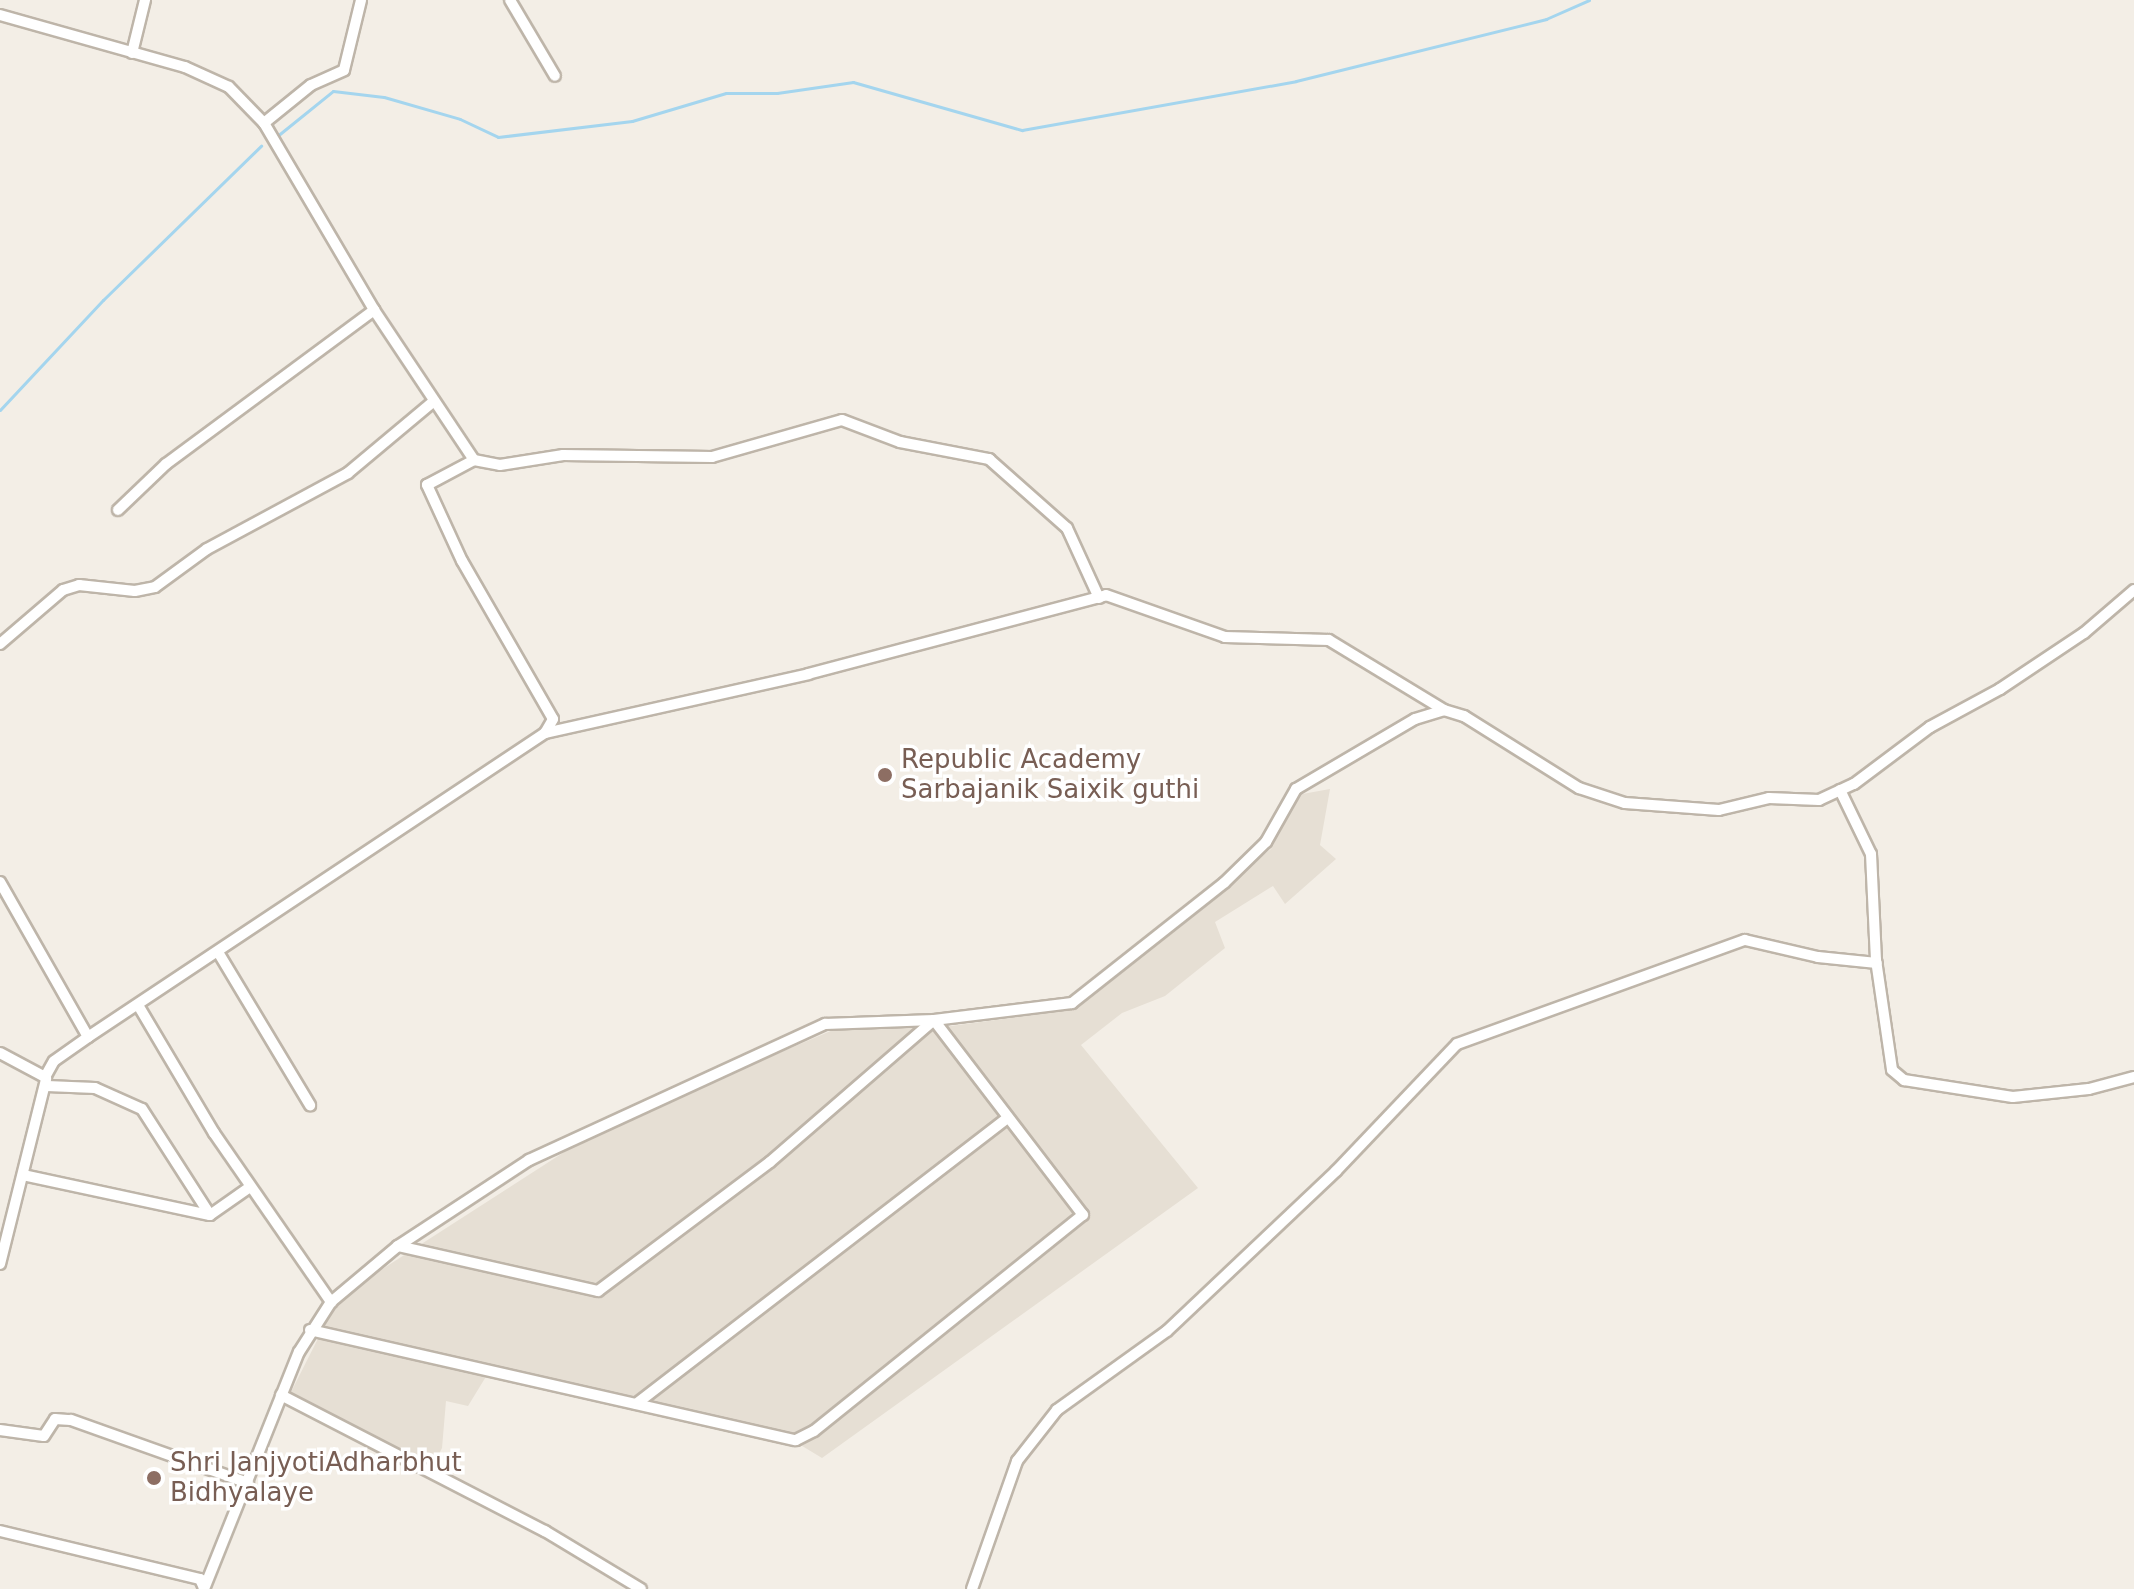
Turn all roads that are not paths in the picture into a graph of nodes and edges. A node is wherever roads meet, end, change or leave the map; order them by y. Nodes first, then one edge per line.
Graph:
1 (145, 0) edge
2 (361, 0) edge
3 (510, 0) edge
4 (0, 15) edge
5 (132, 53) junction
6 (555, 76) dead end
7 (264, 123) junction
8 (374, 310) junction
9 (434, 401) junction
10 (474, 460) junction
11 (118, 510) dead end
12 (2134, 590) edge
13 (1099, 598) junction
14 (0, 644) edge
15 (1444, 710) junction
16 (545, 733) junction
17 (1840, 790) junction
18 (0, 882) edge
19 (218, 952) junction
20 (1877, 963) junction
21 (138, 1005) junction
22 (934, 1020) junction
23 (88, 1037) junction
24 (0, 1053) edge
25 (2134, 1077) edge
26 (46, 1081) junction
27 (310, 1105) dead end
28 (1007, 1118) junction
29 (23, 1175) junction
30 (250, 1187) junction
31 (210, 1215) junction
32 (398, 1246) junction
33 (0, 1264) edge
34 (331, 1302) junction
35 (310, 1330) junction
36 (281, 1395) junction
37 (636, 1404) junction
38 (0, 1430) edge
39 (248, 1483) junction
40 (0, 1531) edge
41 (204, 1589) edge
42 (641, 1589) edge
43 (972, 1589) edge

1 - 5 street
2 - 7 street
3 - 6 street
4 - 5 street
5 - 7 street
7 - 8 street
8 - 9 street
8 - 11 street
9 - 10 street
9 - 14 street
10 - 13 street
10 - 16 street
12 - 17 street
13 - 15 street
13 - 16 street
15 - 17 street
15 - 22 street
16 - 19 street
17 - 20 street
18 - 23 street
19 - 21 street
19 - 27 street
20 - 25 street
20 - 43 street
21 - 23 street
21 - 30 street
22 - 28 street
22 - 32 street
22 - 32 street
23 - 26 street
24 - 26 street
26 - 29 street
26 - 31 street
28 - 37 street
28 - 37 street
29 - 31 street
29 - 33 street
30 - 31 street
30 - 34 street
32 - 34 street
34 - 35 street
35 - 36 street
35 - 37 street
36 - 39 street
36 - 42 street
38 - 39 street
39 - 41 street
40 - 41 street

